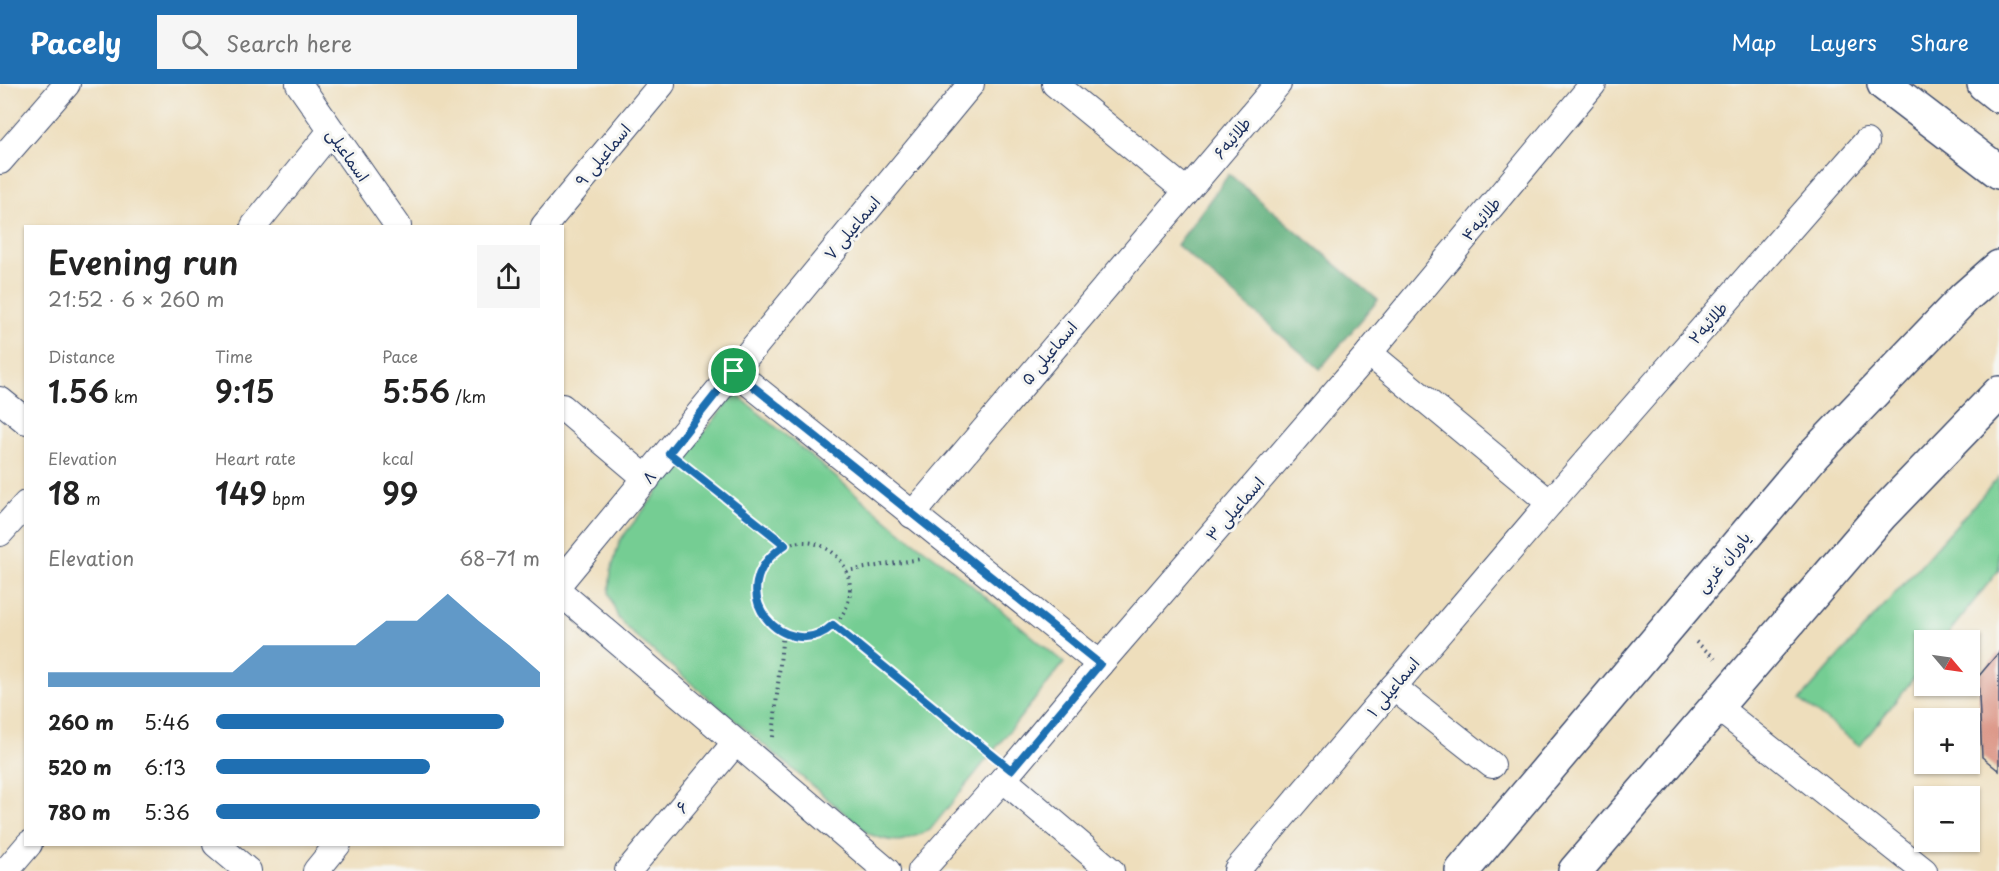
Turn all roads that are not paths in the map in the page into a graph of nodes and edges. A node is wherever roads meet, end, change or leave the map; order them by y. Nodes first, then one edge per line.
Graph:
1 (67, 84) edge
2 (299, 84) edge
3 (662, 84) edge
4 (971, 84) edge
5 (1054, 84) edge
6 (1278, 84) edge
7 (1593, 84) edge
8 (1884, 84) edge
9 (1984, 84) edge
10 (1999, 96) edge
11 (331, 131) junction
12 (1866, 142) dead end
13 (0, 162) edge
14 (1999, 172) edge
15 (1186, 191) junction
16 (255, 225) edge
17 (397, 225) edge
18 (545, 225) edge
19 (1999, 267) edge
20 (1369, 353) junction
21 (734, 371) junction
22 (1999, 393) edge
23 (0, 400) edge
24 (564, 409) edge
25 (24, 419) edge
26 (647, 479) junction
27 (1550, 503) junction
28 (24, 506) edge
29 (912, 515) junction
30 (0, 533) edge
31 (564, 578) edge
32 (564, 596) edge
33 (1100, 664) junction
34 (1393, 687) junction
35 (1716, 706) junction
36 (735, 743) junction
37 (1492, 765) dead end
38 (1007, 774) junction
39 (27, 846) edge
40 (218, 846) edge
41 (336, 846) edge
42 (1237, 870) edge
43 (6, 871) edge
44 (248, 871) edge
45 (316, 871) edge
46 (628, 871) edge
47 (887, 871) edge
48 (921, 871) edge
49 (1111, 871) edge
50 (1462, 871) edge
51 (1575, 871) edge
52 (1924, 871) edge

1 - 13 street
2 - 11 street, اسماعیلی
3 - 18 street, اسماعیلی ۹
4 - 21 street, اسماعیلی ۷
5 - 15 street
6 - 15 street, طلائیه۶
7 - 20 street, طلائیه۴
8 - 14 main road
9 - 10 main road
11 - 16 street
11 - 17 street, اسماعیلی
12 - 27 street, طلائیه۲
15 - 29 street, اسماعیلی ۵
19 - 50 main road, یاوران غربی
20 - 27 street
20 - 33 street, اسماعیلی ۳
21 - 26 street, ۸
21 - 29 street
22 - 35 main road
23 - 25 street
24 - 26 street
26 - 31 street, ۸
27 - 34 street, اسماعیلی ۱
28 - 30 street
29 - 33 street
32 - 36 street
33 - 38 street, اسماعیلی ۳
34 - 37 street
34 - 42 street, اسماعیلی ۱
35 - 51 main road
35 - 52 street
36 - 46 street, ۶
36 - 47 street
38 - 48 street, اسماعیلی ۳
38 - 49 street
39 - 43 street
40 - 44 street
41 - 45 street

